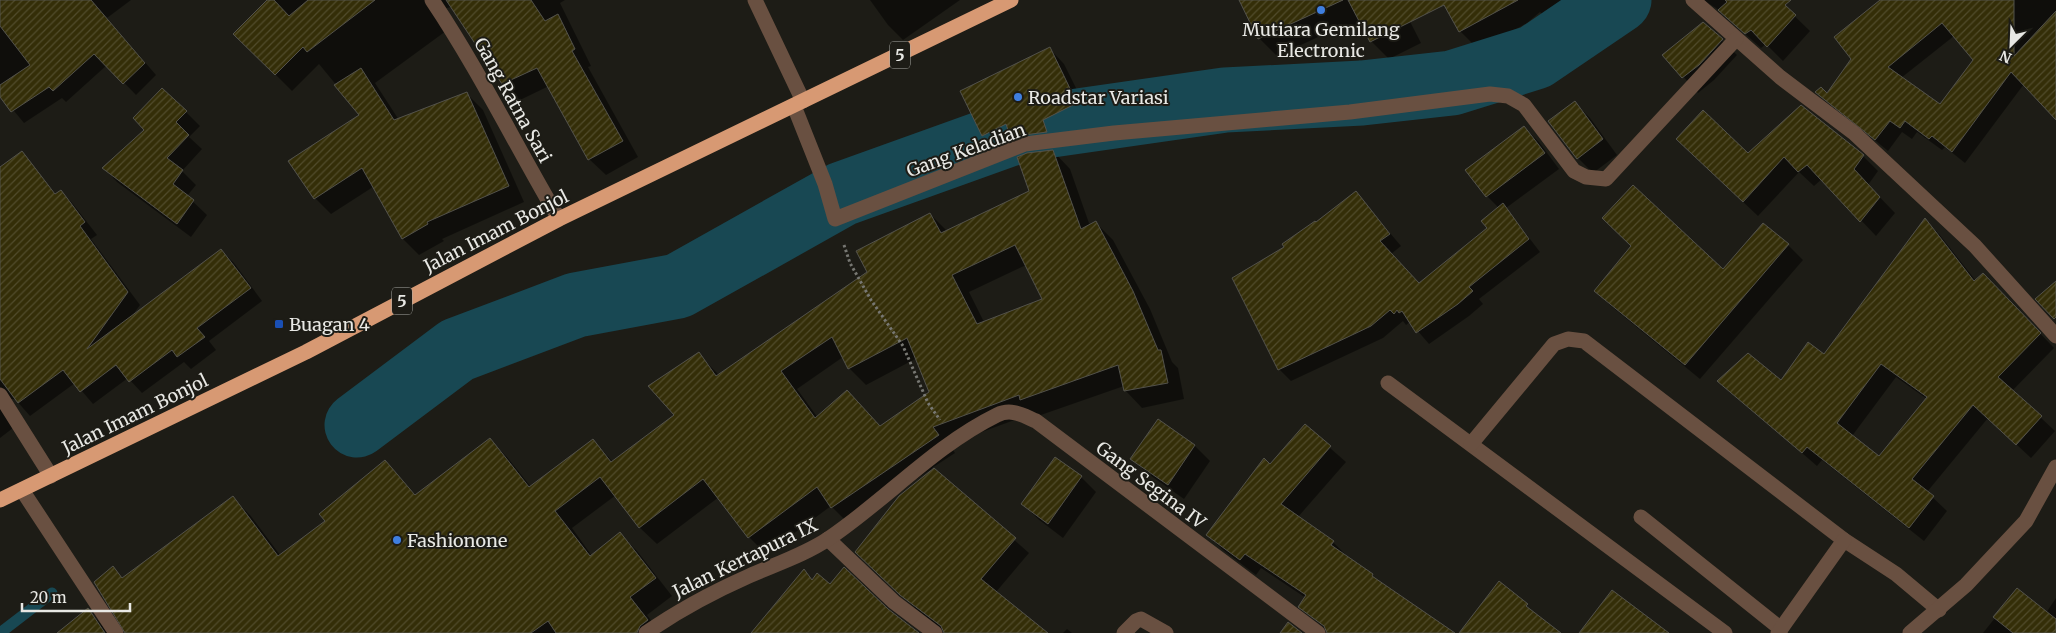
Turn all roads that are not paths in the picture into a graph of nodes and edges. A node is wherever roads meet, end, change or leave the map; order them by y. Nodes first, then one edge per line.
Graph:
1 (432, 0) edge
2 (754, 0) edge
3 (1011, 0) edge
4 (1693, 0) edge
5 (994, 4) edge
6 (1736, 39) junction
7 (798, 103) junction
8 (559, 219) junction
9 (2056, 336) edge
10 (1388, 383) dead end
11 (0, 395) edge
12 (954, 442) joint
13 (1471, 444) junction
14 (2056, 467) edge
15 (51, 476) junction
16 (22, 490) junction
17 (0, 500) edge
18 (1641, 517) dead end
19 (828, 539) junction
20 (1844, 540) junction
21 (1939, 610) junction
22 (1779, 631) edge
23 (116, 633) edge
24 (646, 633) edge
25 (935, 633) edge
26 (1124, 633) edge
27 (1166, 633) edge
28 (1318, 633) edge
29 (1725, 633) edge
30 (1910, 633) edge

1 - 8 street, Gang Ratna Sari
2 - 7 street
3 - 5 highway, Jalan Imam Bonjol / 5
4 - 6 street
5 - 7 highway, Jalan Imam Bonjol / 5
6 - 7 street, Gang Keladian
6 - 9 street
7 - 8 highway, Jalan Imam Bonjol / 5
8 - 15 highway, Jalan Imam Bonjol / 5
10 - 13 street
11 - 15 street
12 - 19 street, Jalan Kertapura IX
12 - 28 street, Gang Segina IV
13 - 20 street
13 - 29 street
14 - 21 street
15 - 16 highway, Jalan Imam Bonjol / 5
16 - 17 highway, Jalan Imam Bonjol / 5
16 - 23 street
18 - 22 street
19 - 24 street, Jalan Kertapura IX
19 - 25 street
20 - 21 street
20 - 22 street
21 - 30 street
26 - 27 street

